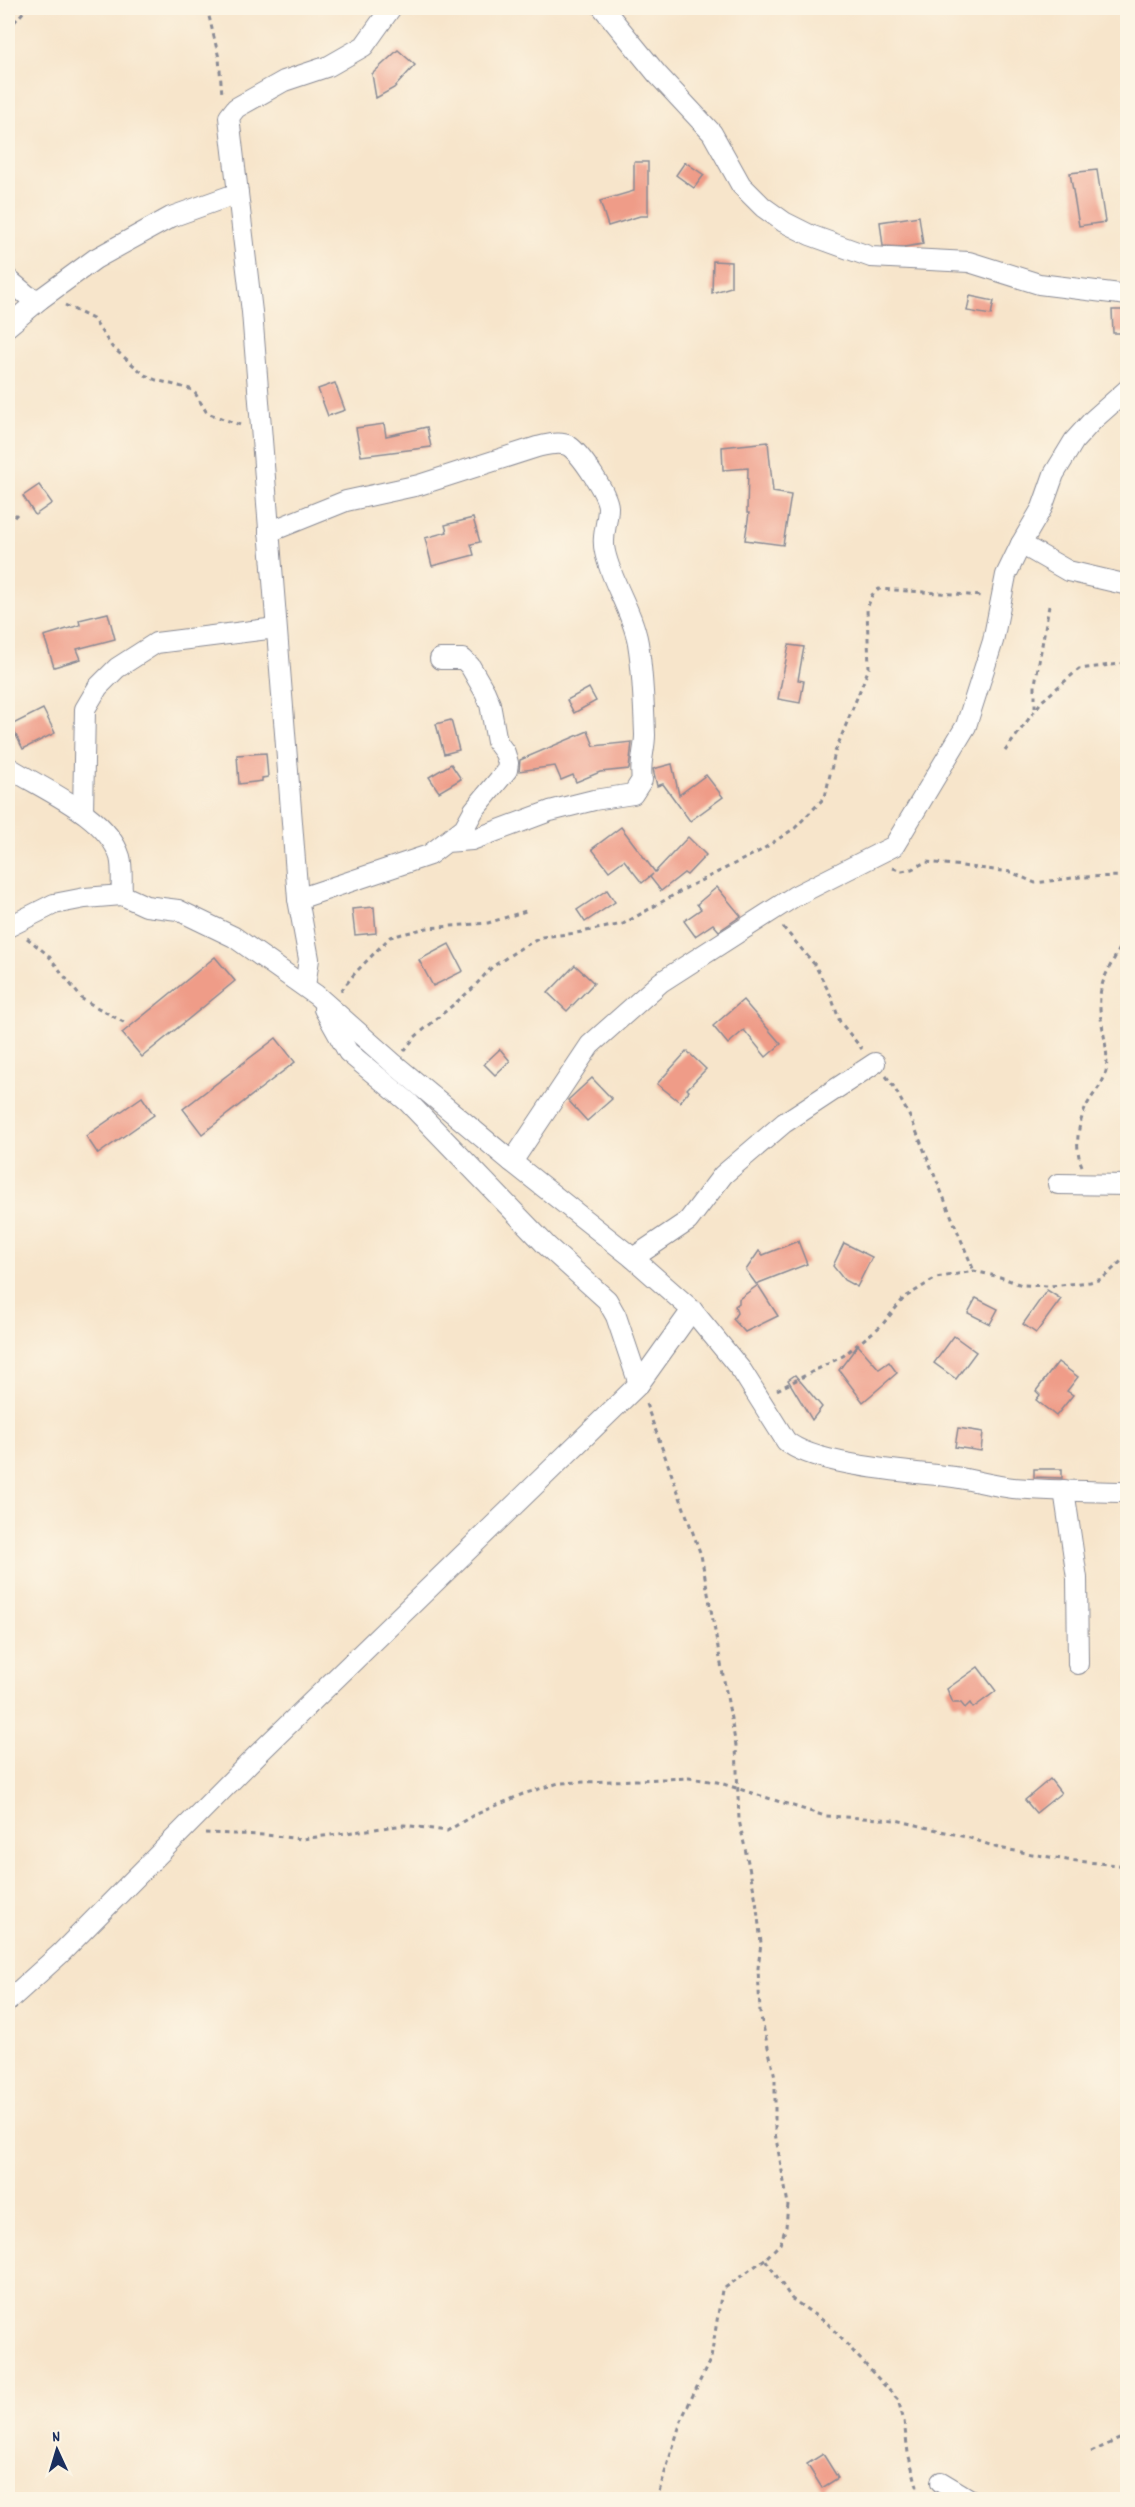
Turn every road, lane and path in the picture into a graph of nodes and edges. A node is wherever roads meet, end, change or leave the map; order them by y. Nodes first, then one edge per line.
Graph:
1 (27, 8) edge
2 (207, 8) edge
3 (391, 8) edge
4 (603, 8) edge
5 (8, 29) edge
6 (229, 117) junction
7 (238, 193) junction
8 (8, 279) edge
9 (1128, 295) edge
10 (41, 298) junction
11 (8, 326) edge
12 (1128, 389) edge
13 (263, 436) junction
14 (17, 514) dead end
15 (8, 524) edge
16 (269, 532) junction
17 (1021, 544) junction
18 (1128, 585) edge
19 (1001, 592) junction
20 (1049, 606) dead end
21 (276, 628) junction
22 (440, 659) dead end
23 (1128, 663) edge
24 (1035, 710) junction
25 (1005, 752) dead end
26 (8, 767) edge
27 (83, 812) junction
28 (446, 842) junction
29 (868, 859) junction
30 (1128, 876) edge
31 (122, 895) junction
32 (298, 899) junction
33 (529, 910) dead end
34 (770, 912) junction
35 (9, 926) edge
36 (1128, 933) edge
37 (317, 996) junction
38 (127, 1024) dead end
39 (875, 1063) junction
40 (394, 1064) junction
41 (512, 1162) junction
42 (1058, 1184) dead end
43 (1088, 1184) junction
44 (1128, 1185) edge
45 (1128, 1255) edge
46 (633, 1258) junction
47 (974, 1271) junction
48 (692, 1310) junction
49 (639, 1384) junction
50 (759, 1398) junction
51 (1064, 1490) junction
52 (1128, 1492) edge
53 (1078, 1664) dead end
54 (737, 1789) junction
55 (180, 1831) junction
56 (1128, 1866) edge
57 (8, 2001) edge
58 (765, 2259) junction
59 (1128, 2435) edge
60 (1091, 2452) dead end
61 (941, 2482) joint
62 (659, 2499) edge
63 (971, 2499) edge

1 - 5 path
2 - 6 path
3 - 6 street
4 - 9 street
6 - 7 street
7 - 10 street
7 - 13 street
8 - 10 street
10 - 11 street
10 - 13 path
12 - 17 street
13 - 16 street
14 - 15 path
16 - 21 street
16 - 28 street
17 - 18 street
17 - 19 street
19 - 29 street
19 - 40 path
20 - 24 path
21 - 27 street
21 - 32 street
22 - 28 street
23 - 24 path
24 - 25 path
26 - 27 street
27 - 31 street
28 - 32 street
29 - 30 path
29 - 34 street
31 - 35 street
31 - 37 street
32 - 37 street
33 - 37 path
34 - 39 path
34 - 41 street
35 - 38 path
36 - 43 path
37 - 40 street
37 - 49 street
39 - 46 street
39 - 47 path
40 - 41 street
41 - 46 street
42 - 43 street
43 - 44 street
45 - 47 path
46 - 48 street
47 - 50 path
48 - 49 street
48 - 50 street
49 - 54 path
49 - 55 street
50 - 51 street
51 - 52 street
51 - 53 street
54 - 55 path
54 - 56 path
54 - 58 path
55 - 57 street
58 - 61 path
58 - 62 path
59 - 60 path
61 - 63 street

